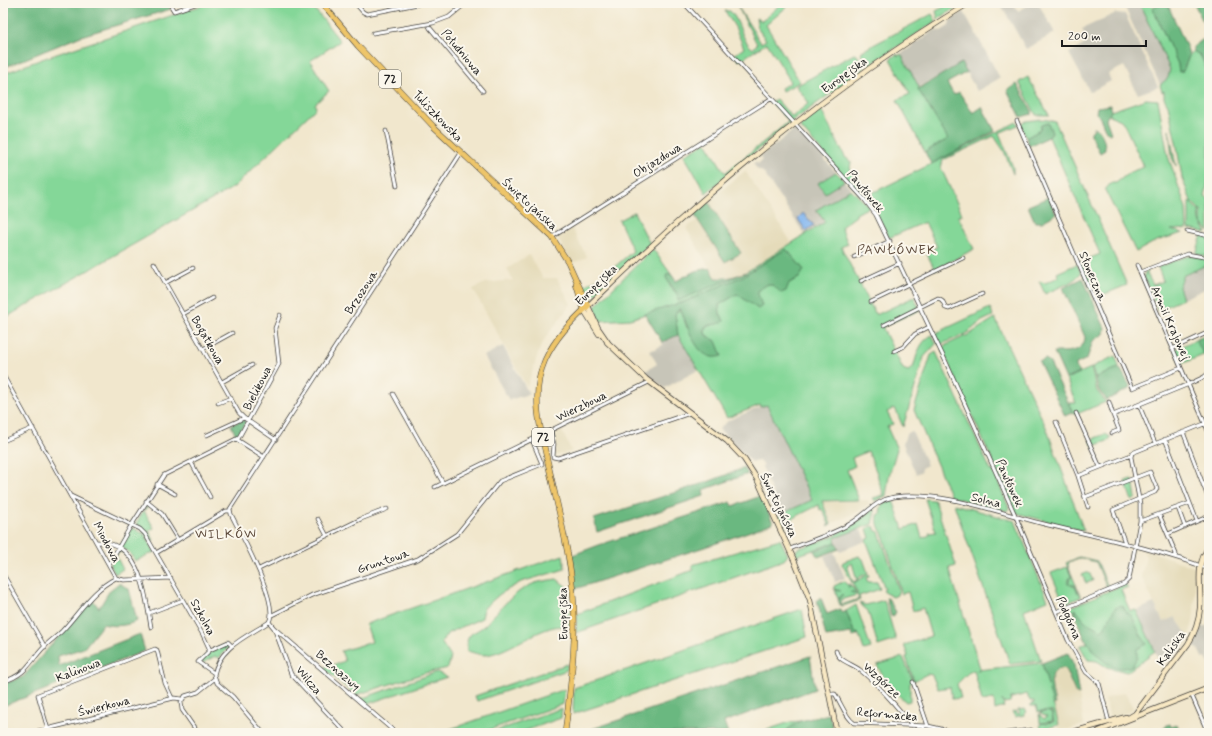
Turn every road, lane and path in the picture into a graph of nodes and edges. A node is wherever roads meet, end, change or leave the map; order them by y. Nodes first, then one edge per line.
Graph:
1 (169, 3) edge
2 (198, 3) edge
3 (322, 3) edge
4 (356, 3) edge
5 (423, 3) edge
6 (466, 3) edge
7 (684, 3) edge
8 (969, 3) edge
9 (408, 4) edge
10 (428, 24) junction
11 (373, 33) dead end
12 (483, 91) dead end
13 (772, 98) junction
14 (1017, 121) dead end
15 (795, 123) junction
16 (386, 131) dead end
17 (461, 153) junction
18 (397, 186) dead end
19 (1188, 231) dead end
20 (1209, 236) edge
21 (552, 238) junction
22 (890, 241) junction
23 (854, 257) dead end
24 (963, 258) dead end
25 (1209, 258) edge
26 (154, 263) dead end
27 (900, 263) junction
28 (1136, 265) dead end
29 (193, 268) dead end
30 (1140, 272) junction
31 (576, 277) junction
32 (861, 281) dead end
33 (165, 283) junction
34 (909, 283) junction
35 (982, 294) dead end
36 (212, 298) dead end
37 (871, 302) dead end
38 (588, 306) junction
39 (920, 307) junction
40 (584, 310) junction
41 (183, 314) junction
42 (280, 314) dead end
43 (884, 325) dead end
44 (929, 327) junction
45 (1209, 332) edge
46 (232, 333) dead end
47 (609, 344) junction
48 (1172, 348) junction
49 (203, 349) junction
50 (894, 351) dead end
51 (252, 365) dead end
52 (1181, 368) junction
53 (1209, 373) edge
54 (3, 375) edge
55 (222, 382) junction
56 (650, 382) junction
57 (1189, 384) junction
58 (393, 394) dead end
59 (231, 398) junction
60 (1109, 402) dead end
61 (218, 403) dead end
62 (1139, 405) junction
63 (690, 413) junction
64 (1076, 413) dead end
65 (1113, 415) junction
66 (244, 418) junction
67 (249, 422) junction
68 (1056, 422) dead end
69 (1207, 423) edge
70 (33, 428) junction
71 (551, 431) junction
72 (1183, 432) junction
73 (1112, 433) dead end
74 (1209, 433) edge
75 (207, 435) dead end
76 (542, 435) junction
77 (238, 439) junction
78 (1165, 439) junction
79 (276, 440) junction
80 (532, 440) junction
81 (3, 441) edge
82 (1155, 443) junction
83 (1131, 455) junction
84 (264, 457) junction
85 (191, 462) junction
86 (1100, 467) junction
87 (1078, 476) junction
88 (1134, 476) junction
89 (443, 483) junction
90 (1209, 483) edge
91 (157, 484) junction
92 (1203, 485) junction
93 (435, 487) dead end
94 (175, 494) dead end
95 (71, 496) junction
96 (210, 497) dead end
97 (1085, 497) junction
98 (1139, 500) junction
99 (1209, 500) edge
100 (146, 501) junction
101 (1190, 503) junction
102 (1088, 507) dead end
103 (1178, 508) junction
104 (387, 509) dead end
105 (230, 511) junction
106 (1159, 514) junction
107 (1209, 516) edge
108 (1016, 517) junction
109 (318, 519) dead end
110 (1140, 520) junction
111 (1197, 521) junction
112 (131, 526) junction
113 (1185, 527) junction
114 (1168, 534) junction
115 (327, 536) junction
116 (178, 540) junction
117 (97, 542) junction
118 (1125, 543) junction
119 (1136, 545) junction
120 (1209, 547) edge
121 (118, 548) junction
122 (790, 549) junction
123 (156, 553) junction
124 (1175, 558) junction
125 (109, 564) junction
126 (1200, 566) junction
127 (1209, 569) edge
128 (259, 570) junction
129 (3, 574) edge
130 (116, 578) junction
131 (171, 578) junction
132 (142, 579) junction
133 (184, 600) junction
134 (1056, 612) junction
135 (149, 613) junction
136 (272, 615) junction
137 (269, 622) junction
138 (151, 627) dead end
139 (274, 628) junction
140 (44, 646) junction
141 (232, 646) junction
142 (210, 650) junction
143 (836, 651) dead end
144 (214, 673) junction
145 (214, 679) junction
146 (3, 682) edge
147 (913, 682) dead end
148 (1209, 688) edge
149 (829, 694) junction
150 (1192, 696) junction
151 (172, 698) junction
152 (182, 699) junction
153 (1138, 710) junction
154 (1144, 714) junction
155 (1125, 720) junction
156 (1109, 722) junction
157 (913, 726) junction
158 (923, 726) junction
159 (928, 726) junction
160 (1092, 726) junction
161 (48, 729) junction
162 (1071, 732) edge
163 (1099, 732) edge
164 (30, 733) edge
165 (49, 733) edge
166 (198, 733) edge
167 (263, 733) edge
168 (346, 733) edge
169 (396, 733) edge
170 (565, 733) edge
171 (837, 733) edge
172 (924, 733) edge
173 (959, 733) edge
174 (1006, 733) edge
175 (1033, 733) edge
176 (1088, 733) edge
177 (1208, 733) edge

1 - 2 street
3 - 17 main road, Tuliszkowska / 72
4 - 9 street
5 - 9 street
6 - 10 street, Południowa
7 - 13 street, Pawłówek
8 - 15 street, Europejska
10 - 11 street, Południowa
10 - 12 street, Południowa
13 - 15 street, Pawłówek
13 - 21 street, Objazdowa
14 - 52 street, Słoneczna
15 - 22 street, Pawłówek
15 - 38 street, Europejska
16 - 18 street
17 - 21 main road, Świętojańska / 72
17 - 79 street, Brzozowa
19 - 20 street
21 - 31 main road, Świętojańska / 72
22 - 23 street
22 - 27 street, Pawłówek
24 - 34 street
25 - 30 street
26 - 33 street, Bogatkowa
27 - 32 street
27 - 34 street, Pawłówek
28 - 30 street, Armii Krajowej
29 - 33 street
30 - 48 street, Armii Krajowej
31 - 38 main road, Świętojańska / 72
31 - 40 main road, Świętojańska / 72
33 - 41 street, Bogatkowa
34 - 37 street
34 - 39 street, Pawłówek
35 - 39 street
36 - 41 street
38 - 40 main road, Europejska / 72
38 - 47 street, Świętojańska
39 - 43 street
39 - 44 street, Pawłówek
40 - 47 street, Świętojańska
40 - 76 main road, Europejska / 72
41 - 49 street, Bogatkowa
42 - 67 street, Bielikowa
44 - 50 street
44 - 108 street, Pawłówek
45 - 48 street
46 - 49 street
47 - 56 street, Świętojańska
48 - 52 street, Armii Krajowej
49 - 55 street, Bogatkowa
51 - 55 street
52 - 57 street, Armii Krajowej
53 - 57 street
54 - 70 street, Miodowa
55 - 59 street, Bogatkowa
56 - 63 street, Świętojańska
56 - 71 street, Wierzbowa
57 - 62 street
57 - 69 street, Armii Krajowej
58 - 89 street
59 - 61 street
59 - 66 street, Bogatkowa
60 - 65 street
62 - 65 street
62 - 82 street
63 - 71 street
63 - 122 street, Świętojańska
64 - 86 street
65 - 73 street
66 - 67 street, Bogatkowa
66 - 75 street
67 - 77 street, Bielikowa
67 - 79 street
68 - 87 street
69 - 72 street
69 - 74 street, Armii Krajowej
70 - 81 street
70 - 95 street, Miodowa
71 - 76 street, Wierzbowa
72 - 78 street
72 - 92 street
76 - 80 street, Wierzbowa
76 - 170 main road, Europejska / 72
77 - 84 street
77 - 85 street
78 - 82 street
78 - 101 street
79 - 84 street, Brzozowa
80 - 89 street, Wierzbowa
80 - 136 street, Gruntowa
82 - 83 street
83 - 86 street
83 - 88 street
84 - 105 street, Brzozowa
85 - 91 street
85 - 96 street
86 - 87 street
87 - 97 street
88 - 97 street
88 - 98 street
88 - 98 street
89 - 93 street, Wierzbowa
90 - 92 street
91 - 94 street
91 - 100 street
92 - 99 street
95 - 112 street, Szkolna
95 - 117 street, Miodowa
97 - 102 street
98 - 110 street
98 - 118 street
100 - 112 street
100 - 116 street
101 - 103 street
101 - 111 street
103 - 106 street
103 - 113 street
104 - 115 street
105 - 116 street
105 - 128 street
106 - 110 street
106 - 114 street
107 - 111 street
108 - 118 street, Solna
108 - 122 street, Solna
108 - 134 street, Podgórna
109 - 115 street
110 - 119 street
111 - 113 street
112 - 121 street
112 - 123 street, Szkolna
113 - 114 street
114 - 124 street
115 - 128 street
116 - 123 street
117 - 121 street
117 - 125 street, Miodowa
118 - 119 street, Solna
119 - 124 street, Solna
119 - 134 street
120 - 126 street
121 - 125 street
121 - 132 street
122 - 149 street, Świętojańska
123 - 131 street, Szkolna
124 - 126 street, Solna
125 - 130 street, Miodowa
126 - 127 street, Solna
126 - 153 street, Kaliska
128 - 136 street
129 - 140 street
130 - 132 street
130 - 140 street, Miodowa
131 - 132 street
131 - 133 street, Szkolna
132 - 135 street
133 - 135 street
133 - 142 street, Szkolna
134 - 156 street, Podgórna
135 - 138 street
136 - 137 street
137 - 139 street, Beznazwy
137 - 141 street
139 - 168 street, Wilcza
139 - 169 street, Beznazwy
140 - 146 street, Miodowa
141 - 142 street
141 - 144 street
142 - 144 street, Szkolna
143 - 157 street, Wzgórze
144 - 145 street
145 - 152 street
145 - 167 street
147 - 159 street
148 - 150 street
149 - 157 street, Reformacka
149 - 171 street, Świętojańska
150 - 154 street
150 - 177 street
151 - 152 street, Świerkowa
151 - 161 street, Świerkowa
151 - 161 street, Kalinowa
152 - 166 street
153 - 154 street
153 - 155 street
153 - 156 street
154 - 155 street
155 - 163 street
156 - 160 street
157 - 158 street, Reformacka
158 - 159 street, Reformacka
158 - 172 street
159 - 173 street, Reformacka
160 - 162 street
160 - 163 street
160 - 176 street
161 - 164 street, Świerkowa
161 - 165 street
162 - 176 street
174 - 175 street

